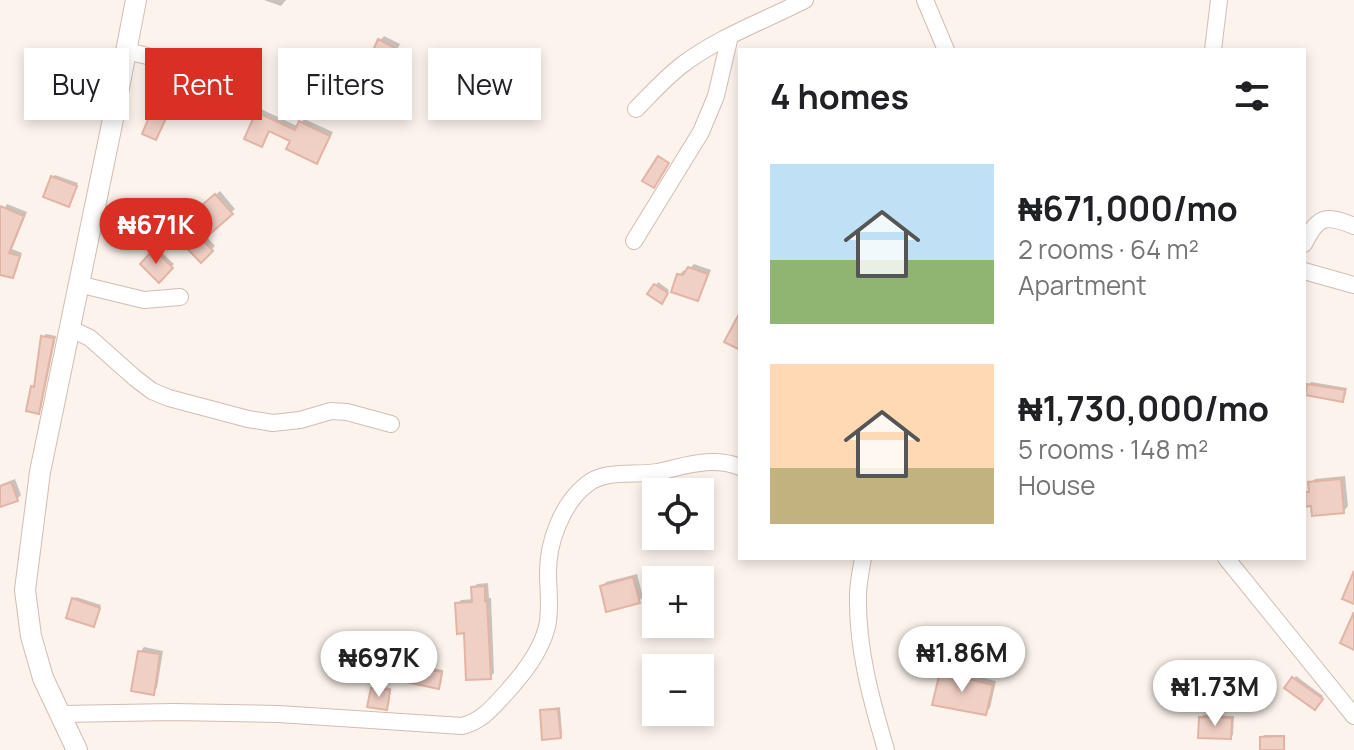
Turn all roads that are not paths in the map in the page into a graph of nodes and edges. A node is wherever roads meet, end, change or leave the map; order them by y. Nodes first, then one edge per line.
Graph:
1 (136, 0) edge
2 (805, 0) edge
3 (925, 0) edge
4 (1219, 0) edge
5 (730, 36) junction
6 (128, 48) edge
7 (945, 48) edge
8 (1213, 48) edge
9 (636, 109) dead end
10 (112, 120) edge
11 (1354, 226) edge
12 (1306, 240) edge
13 (634, 241) dead end
14 (1306, 272) edge
15 (78, 284) junction
16 (1354, 285) edge
17 (180, 297) dead end
18 (69, 328) junction
19 (391, 424) dead end
20 (738, 466) edge
21 (863, 560) edge
22 (1228, 560) edge
23 (61, 714) junction
24 (1354, 716) edge
25 (77, 750) edge
26 (886, 750) edge

1 - 6 street
2 - 5 street
3 - 7 street
4 - 8 street
5 - 9 street
5 - 13 street
10 - 15 street
11 - 12 street
14 - 16 street
15 - 17 street
15 - 18 street
18 - 19 street
18 - 23 street
20 - 23 street
21 - 26 street
22 - 24 street
23 - 25 street

